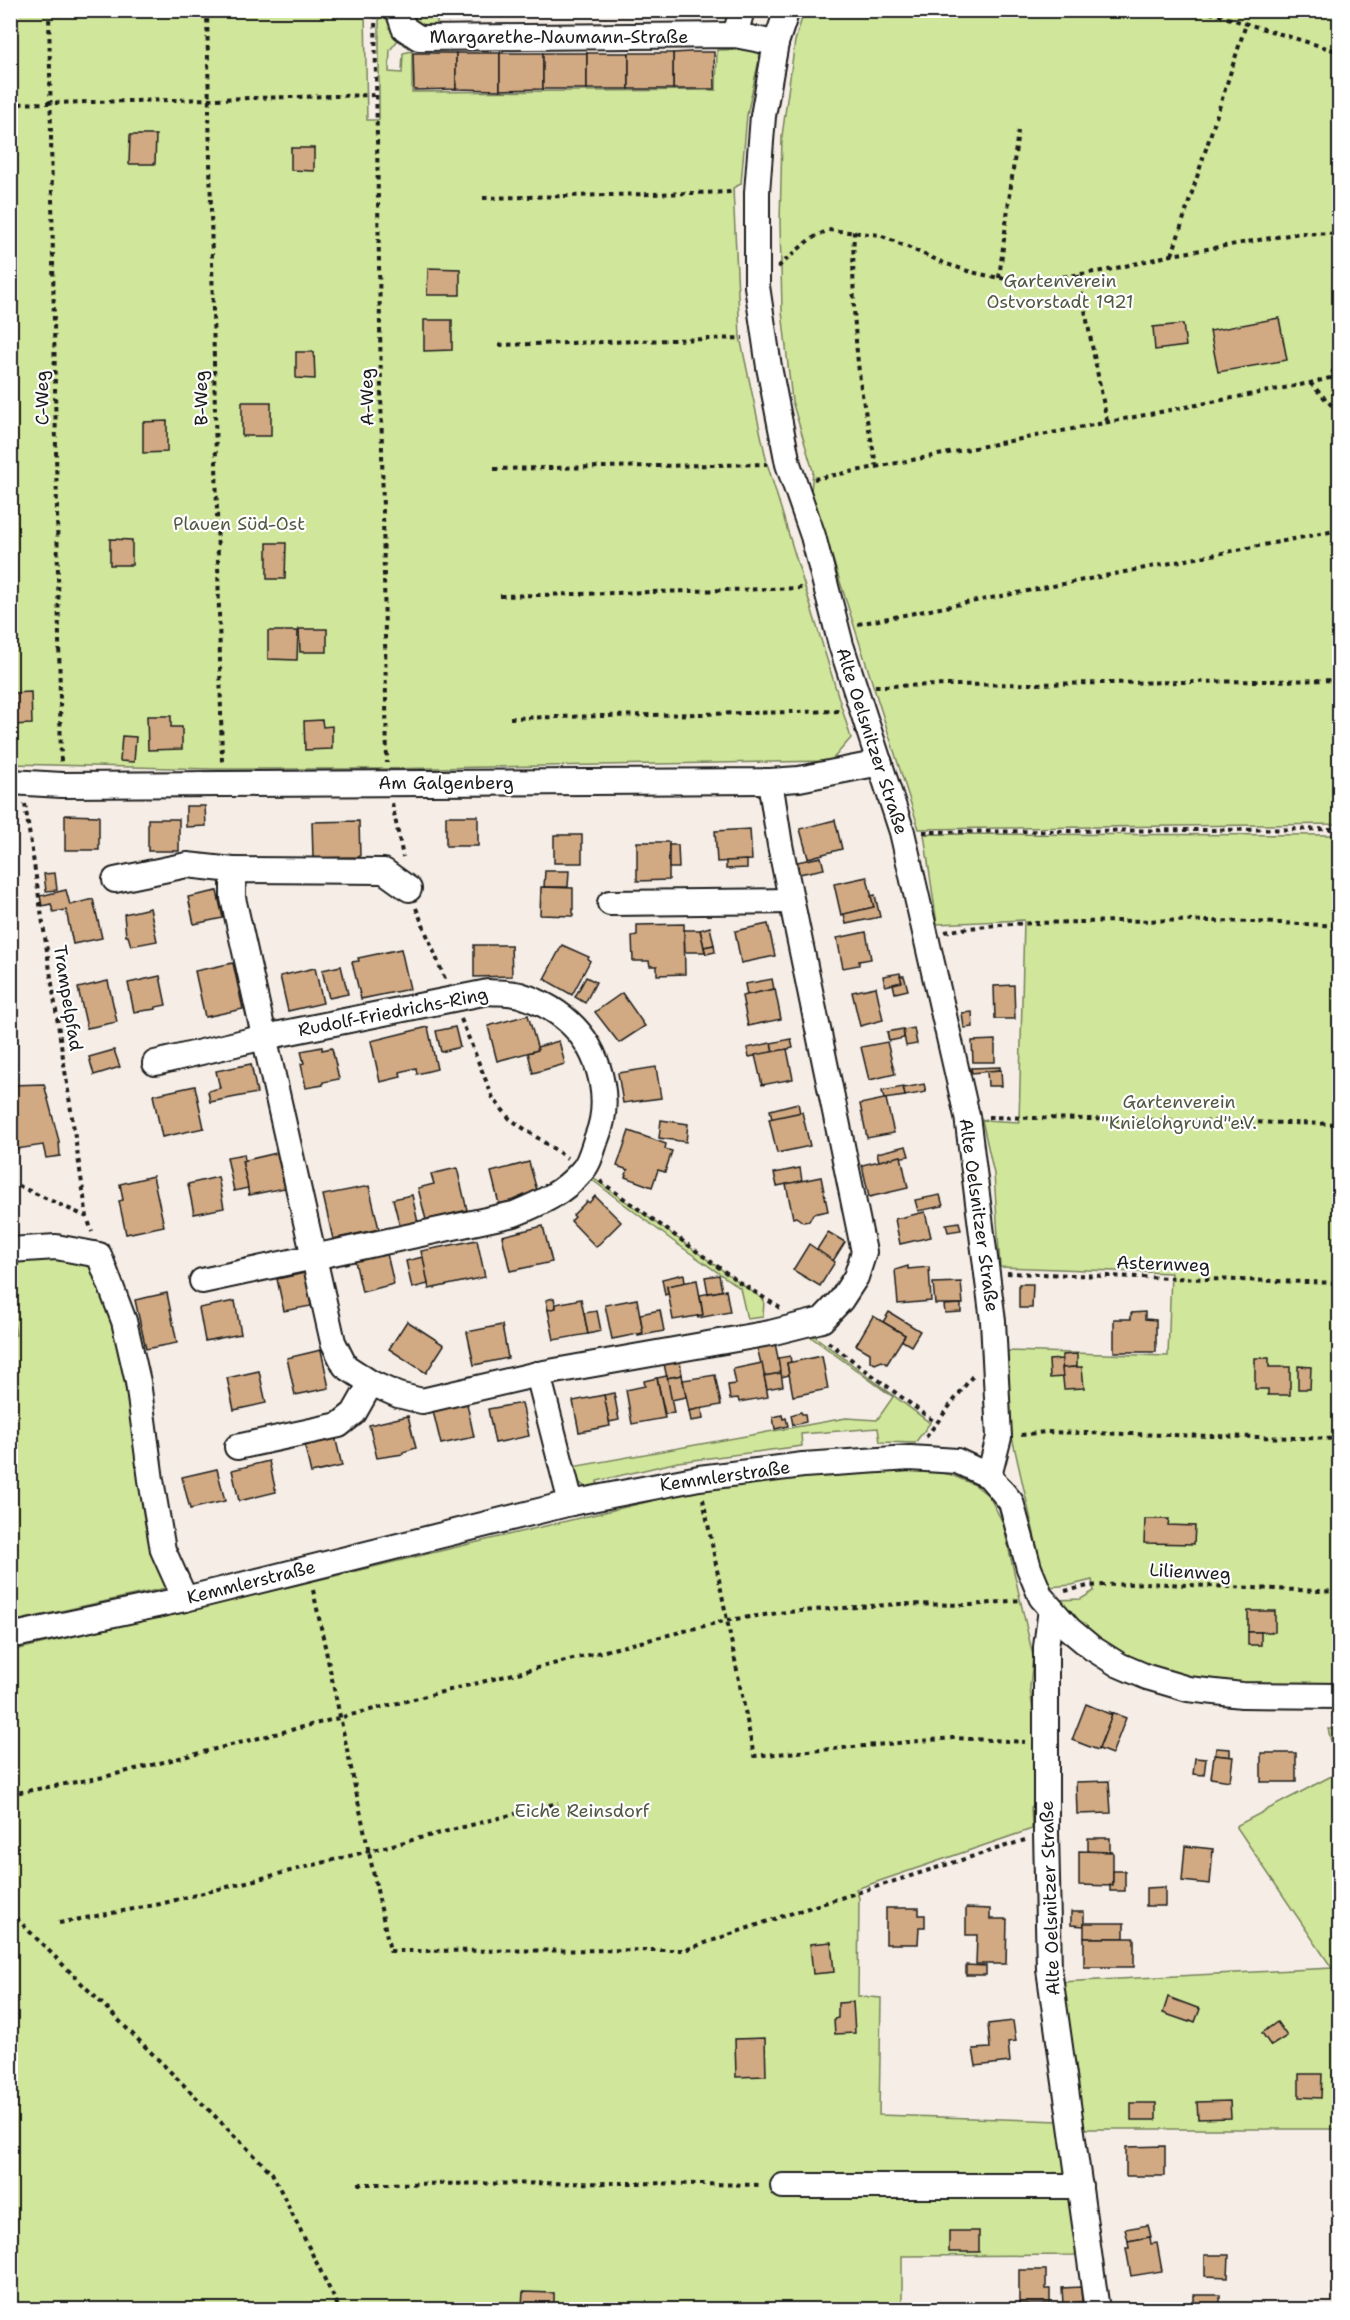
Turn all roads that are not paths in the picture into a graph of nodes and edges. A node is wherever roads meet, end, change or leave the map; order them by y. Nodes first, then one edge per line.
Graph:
1 (398, 10) edge
2 (742, 10) edge
3 (787, 10) edge
4 (735, 35) junction
5 (776, 43) junction
6 (880, 763) junction
7 (770, 781) junction
8 (16, 783) edge
9 (233, 870) junction
10 (115, 880) dead end
11 (409, 889) dead end
12 (791, 901) junction
13 (610, 903) dead end
14 (265, 1037) junction
15 (154, 1063) dead end
16 (10, 1250) edge
17 (314, 1257) junction
18 (202, 1281) dead end
19 (538, 1374) junction
20 (371, 1383) junction
21 (237, 1447) dead end
22 (989, 1476) junction
23 (571, 1503) junction
24 (185, 1599) junction
25 (1046, 1603) junction
26 (10, 1636) edge
27 (1340, 1696) edge
28 (783, 2186) road end
29 (1080, 2186) junction
30 (1097, 2310) edge

1 - 4 street, Margarethe-Naumann-Straße
2 - 4 street
3 - 5 street, Alte Oelsnitzer Straße
4 - 5 street, Margarethe-Naumann-Straße
5 - 6 street, Alte Oelsnitzer Straße
6 - 7 street, Am Galgenberg
6 - 22 street, Alte Oelsnitzer Straße
7 - 8 street, Am Galgenberg
7 - 12 street
9 - 10 street
9 - 11 street
9 - 14 street
12 - 13 street
12 - 19 street
14 - 15 street, Rudolf-Friedrichs-Ring
14 - 17 street
14 - 17 street, Rudolf-Friedrichs-Ring
16 - 24 street
17 - 18 street, Rudolf-Friedrichs-Ring
17 - 20 street
19 - 20 street
19 - 23 street
20 - 21 street
22 - 23 street, Kemmlerstraße
22 - 25 street, Kemmlerstraße
23 - 24 street, Kemmlerstraße
24 - 26 street, Kemmlerstraße
25 - 27 street, Kemmlerstraße
25 - 29 street, Alte Oelsnitzer Straße
28 - 29 street
29 - 30 street, Alte Oelsnitzer Straße

